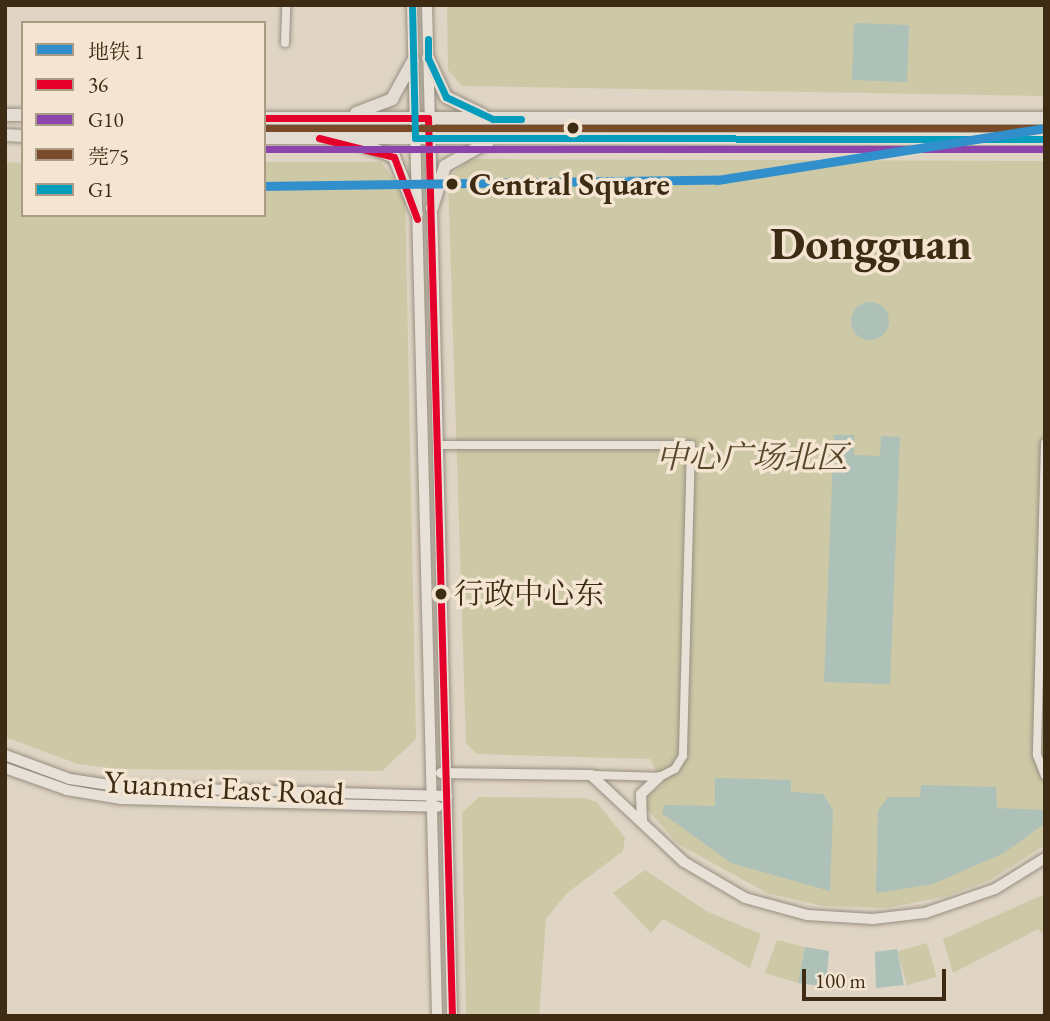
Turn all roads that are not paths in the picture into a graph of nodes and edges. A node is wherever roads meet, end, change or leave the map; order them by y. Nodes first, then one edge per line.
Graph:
1 (286, 5) edge
2 (412, 5) edge
3 (427, 5) edge
4 (285, 43) dead end
5 (428, 58) junction
6 (413, 61) junction
7 (266, 118) edge
8 (333, 118) junction
9 (414, 118) junction
10 (428, 118) junction
11 (1045, 118) edge
12 (493, 119) junction
13 (266, 138) edge
14 (334, 138) junction
15 (415, 138) junction
16 (429, 138) junction
17 (495, 139) junction
18 (1045, 139) edge
19 (432, 208) junction
20 (417, 214) junction
21 (1045, 443) edge
22 (439, 445) junction
23 (5, 755) edge
24 (5, 768) edge
25 (431, 773) junction
26 (446, 773) junction
27 (591, 775) junction
28 (1045, 776) edge
29 (659, 777) junction
30 (447, 801) junction
31 (432, 802) junction
32 (643, 826) junction
33 (1045, 858) edge
34 (437, 1016) edge
35 (452, 1016) edge

1 - 4 street
2 - 6 street
3 - 5 street
5 - 10 street
5 - 12 main road
6 - 8 main road
6 - 9 street
7 - 8 main road
8 - 9 main road
9 - 10 main road
9 - 15 street
10 - 12 main road
10 - 16 street
11 - 12 main road
13 - 14 main road
14 - 15 main road
14 - 20 main road
15 - 16 main road
15 - 20 street
16 - 17 main road
16 - 19 street
17 - 18 main road
17 - 19 main road
19 - 22 street
20 - 25 street
21 - 28 street
22 - 26 street
22 - 29 street
23 - 31 street, Yuanmei East Road
24 - 31 street, Yuanmei East Road
25 - 26 street
25 - 31 street
26 - 27 street
26 - 30 street
27 - 29 street
27 - 32 street
29 - 32 street
30 - 31 street, Yuanmei East Road
30 - 35 street
31 - 34 street
32 - 33 street

